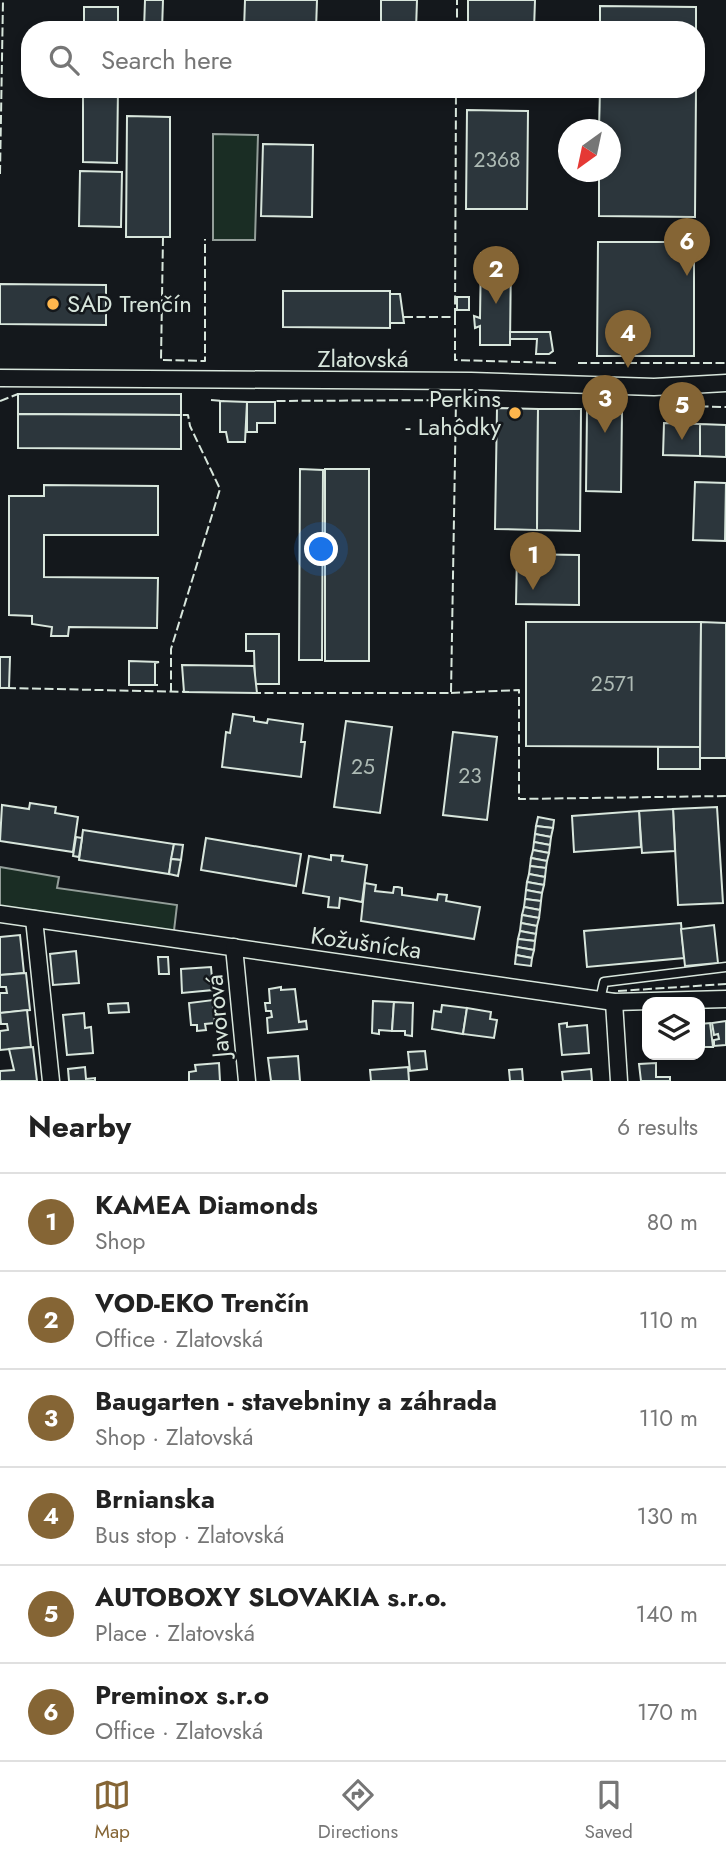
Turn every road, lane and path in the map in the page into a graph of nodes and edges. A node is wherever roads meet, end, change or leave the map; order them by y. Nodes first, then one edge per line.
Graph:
1 (0, 378) edge
2 (726, 383) edge
3 (0, 914) edge
4 (34, 919) junction
5 (234, 947) junction
6 (726, 967) edge
7 (726, 999) edge
8 (607, 1001) junction
9 (51, 1081) edge
10 (247, 1081) edge
11 (619, 1081) edge

1 - 2 street, Zlatovská
3 - 4 street, Kožušnícka
4 - 5 street, Kožušnícka
4 - 9 street
5 - 8 street, Kožušnícka
5 - 10 street, Javorová
6 - 8 lane
7 - 8 street, Kožušnícka
8 - 11 street

